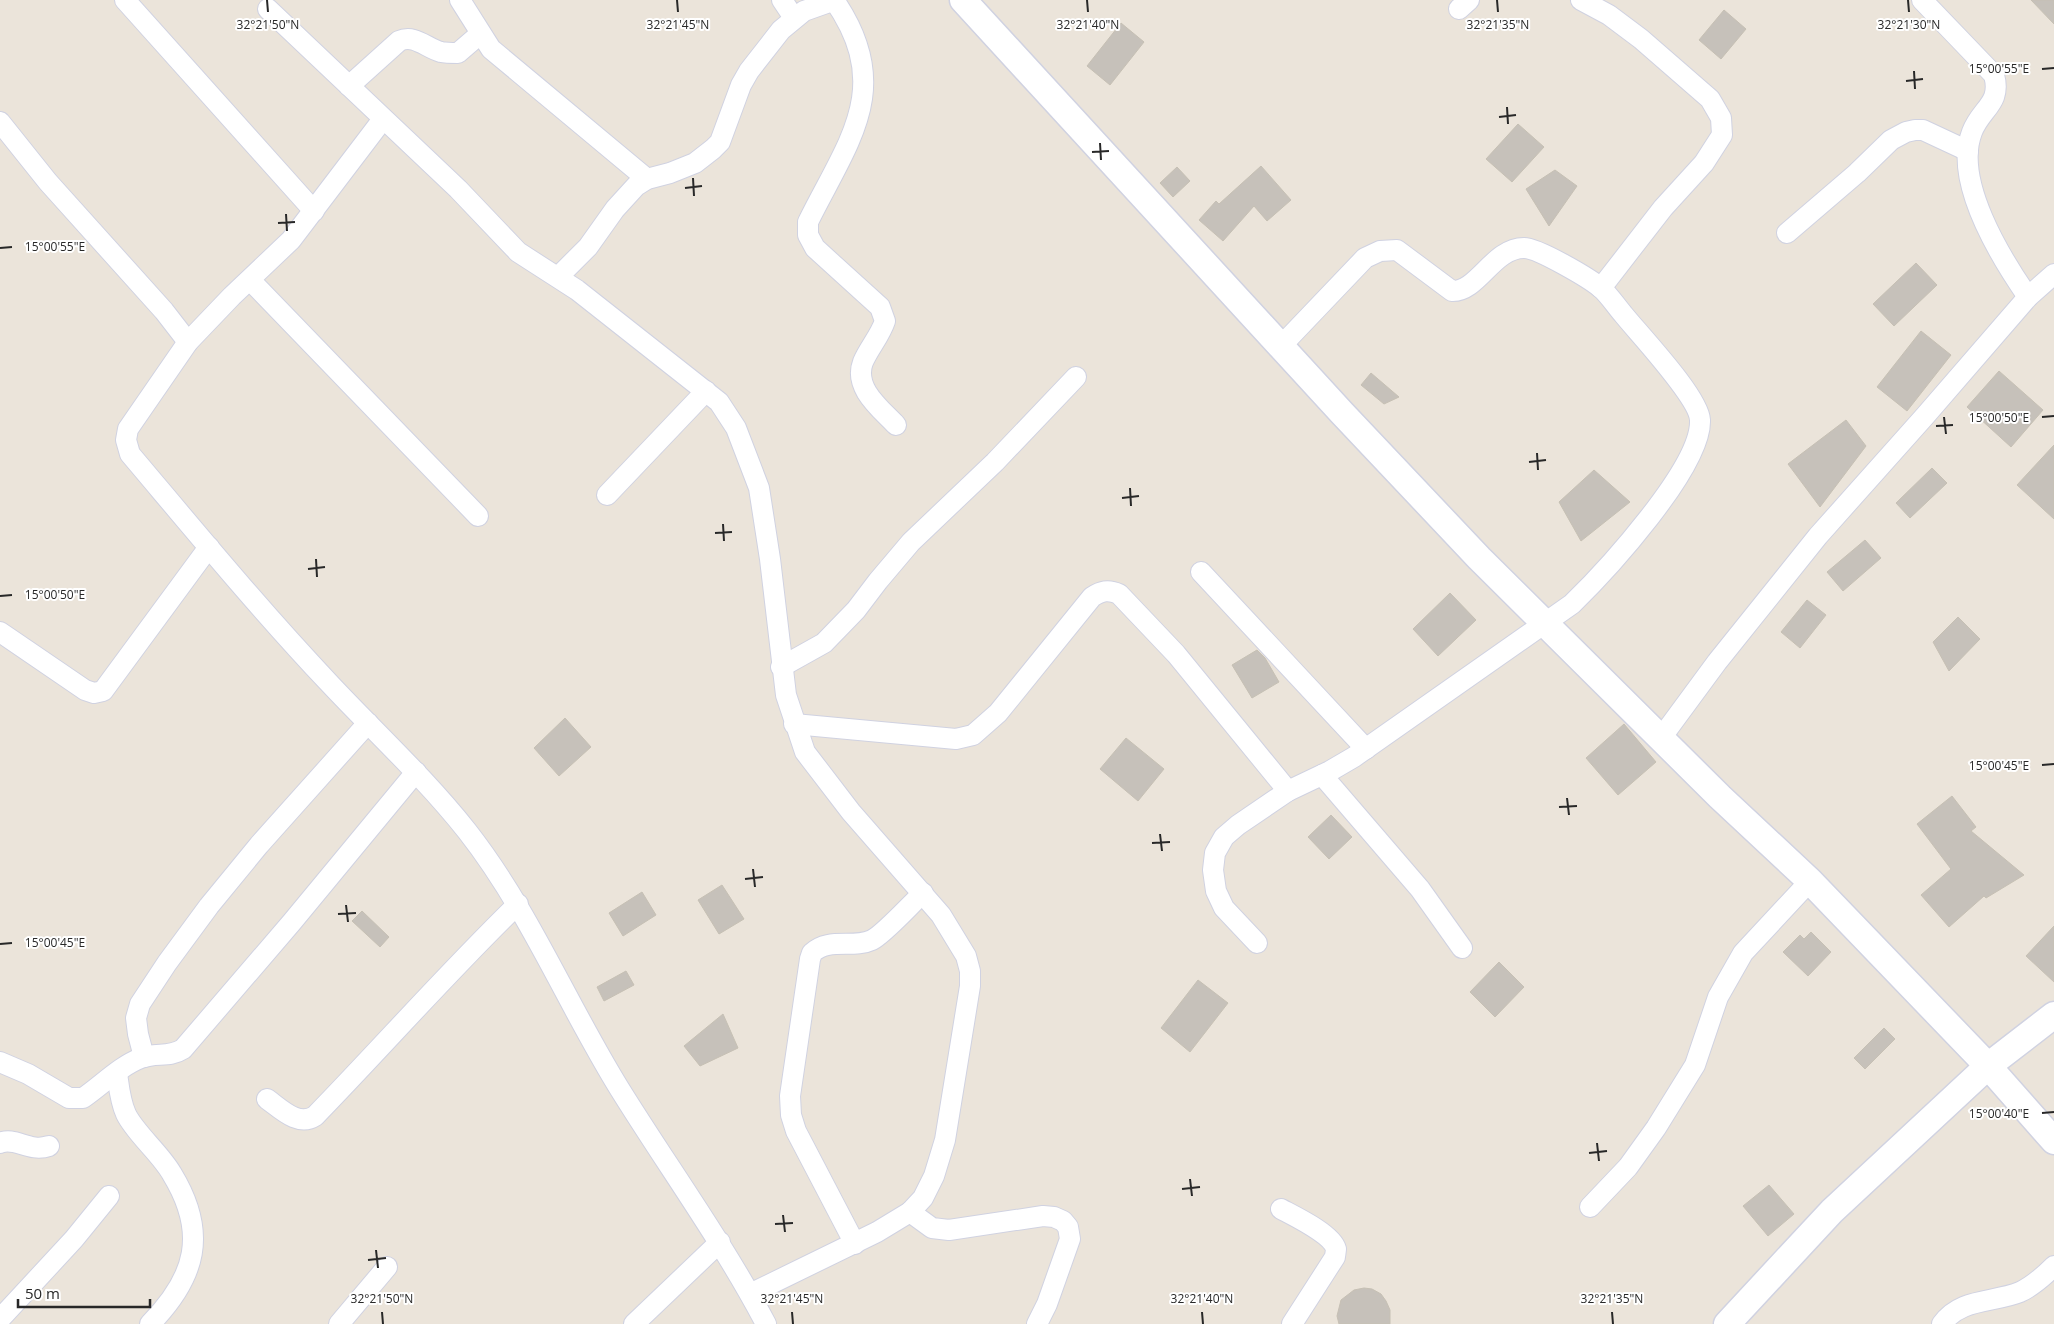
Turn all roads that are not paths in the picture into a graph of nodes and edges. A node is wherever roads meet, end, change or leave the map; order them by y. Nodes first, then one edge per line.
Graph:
1 (125, 0) edge
2 (460, 0) edge
3 (782, 0) edge
4 (835, 0) edge
5 (964, 0) edge
6 (1581, 0) edge
7 (1922, 0) edge
8 (268, 9) dead end
9 (794, 18) junction
10 (480, 34) junction
11 (348, 86) junction
12 (383, 119) junction
13 (0, 122) edge
14 (1968, 151) junction
15 (647, 179) junction
16 (314, 211) junction
17 (1787, 233) dead end
18 (2054, 274) edge
19 (558, 278) junction
20 (250, 280) junction
21 (1601, 288) junction
22 (2028, 297) junction
23 (188, 342) junction
24 (1282, 346) junction
25 (1076, 377) dead end
26 (706, 391) junction
27 (896, 425) dead end
28 (607, 495) dead end
29 (478, 516) dead end
30 (209, 547) junction
31 (1201, 572) dead end
32 (1545, 624) junction
33 (0, 632) edge
34 (782, 667) junction
35 (368, 723) junction
36 (794, 724) junction
37 (1661, 738) junction
38 (1366, 749) junction
39 (416, 772) junction
40 (1322, 774) junction
41 (1288, 791) junction
42 (1810, 881) junction
43 (923, 893) junction
44 (518, 904) junction
45 (1257, 943) dead end
46 (1462, 948) dead end
47 (2054, 1015) edge
48 (144, 1057) junction
49 (0, 1062) edge
50 (1988, 1066) junction
51 (117, 1073) junction
52 (267, 1100) dead end
53 (2054, 1141) edge
54 (0, 1143) edge
55 (49, 1146) dead end
56 (109, 1196) dead end
57 (1590, 1207) dead end
58 (1281, 1208) dead end
59 (910, 1212) junction
60 (720, 1242) junction
61 (855, 1244) junction
62 (2054, 1266) edge
63 (387, 1268) dead end
64 (750, 1294) junction
65 (0, 1319) edge
66 (150, 1324) edge
67 (339, 1324) edge
68 (634, 1324) edge
69 (766, 1324) edge
70 (1037, 1324) edge
71 (1292, 1324) edge
72 (1726, 1324) edge
73 (1942, 1324) edge

1 - 16 street
2 - 10 street
3 - 9 street
4 - 9 street
4 - 27 street
5 - 24 street
6 - 21 street
7 - 14 street
8 - 11 street
9 - 15 street
10 - 11 street
10 - 15 street
11 - 12 street
12 - 16 street
12 - 19 street
13 - 23 street
14 - 17 street
14 - 22 street
15 - 19 street
16 - 20 street
18 - 22 street
19 - 26 street
20 - 23 street
20 - 29 street
21 - 24 street
21 - 32 street
22 - 37 street
23 - 30 street
24 - 32 street
25 - 34 street
26 - 28 street
26 - 34 street
30 - 33 street
30 - 35 street
31 - 38 street
32 - 37 street
32 - 38 street
34 - 36 street
35 - 39 street
35 - 48 street
36 - 41 street
36 - 43 street
37 - 42 street
38 - 40 street
39 - 44 street
39 - 48 street
40 - 41 street
40 - 46 street
41 - 45 street
42 - 50 street
42 - 57 street
43 - 59 street
43 - 61 street
44 - 52 street
44 - 60 street
47 - 50 street
48 - 51 street
49 - 51 street
50 - 53 street
50 - 72 street
51 - 66 street
54 - 55 street
56 - 65 street
58 - 71 street
59 - 61 street
59 - 70 street
60 - 64 street
60 - 68 street
61 - 64 street
62 - 73 street
63 - 67 street
64 - 69 street

